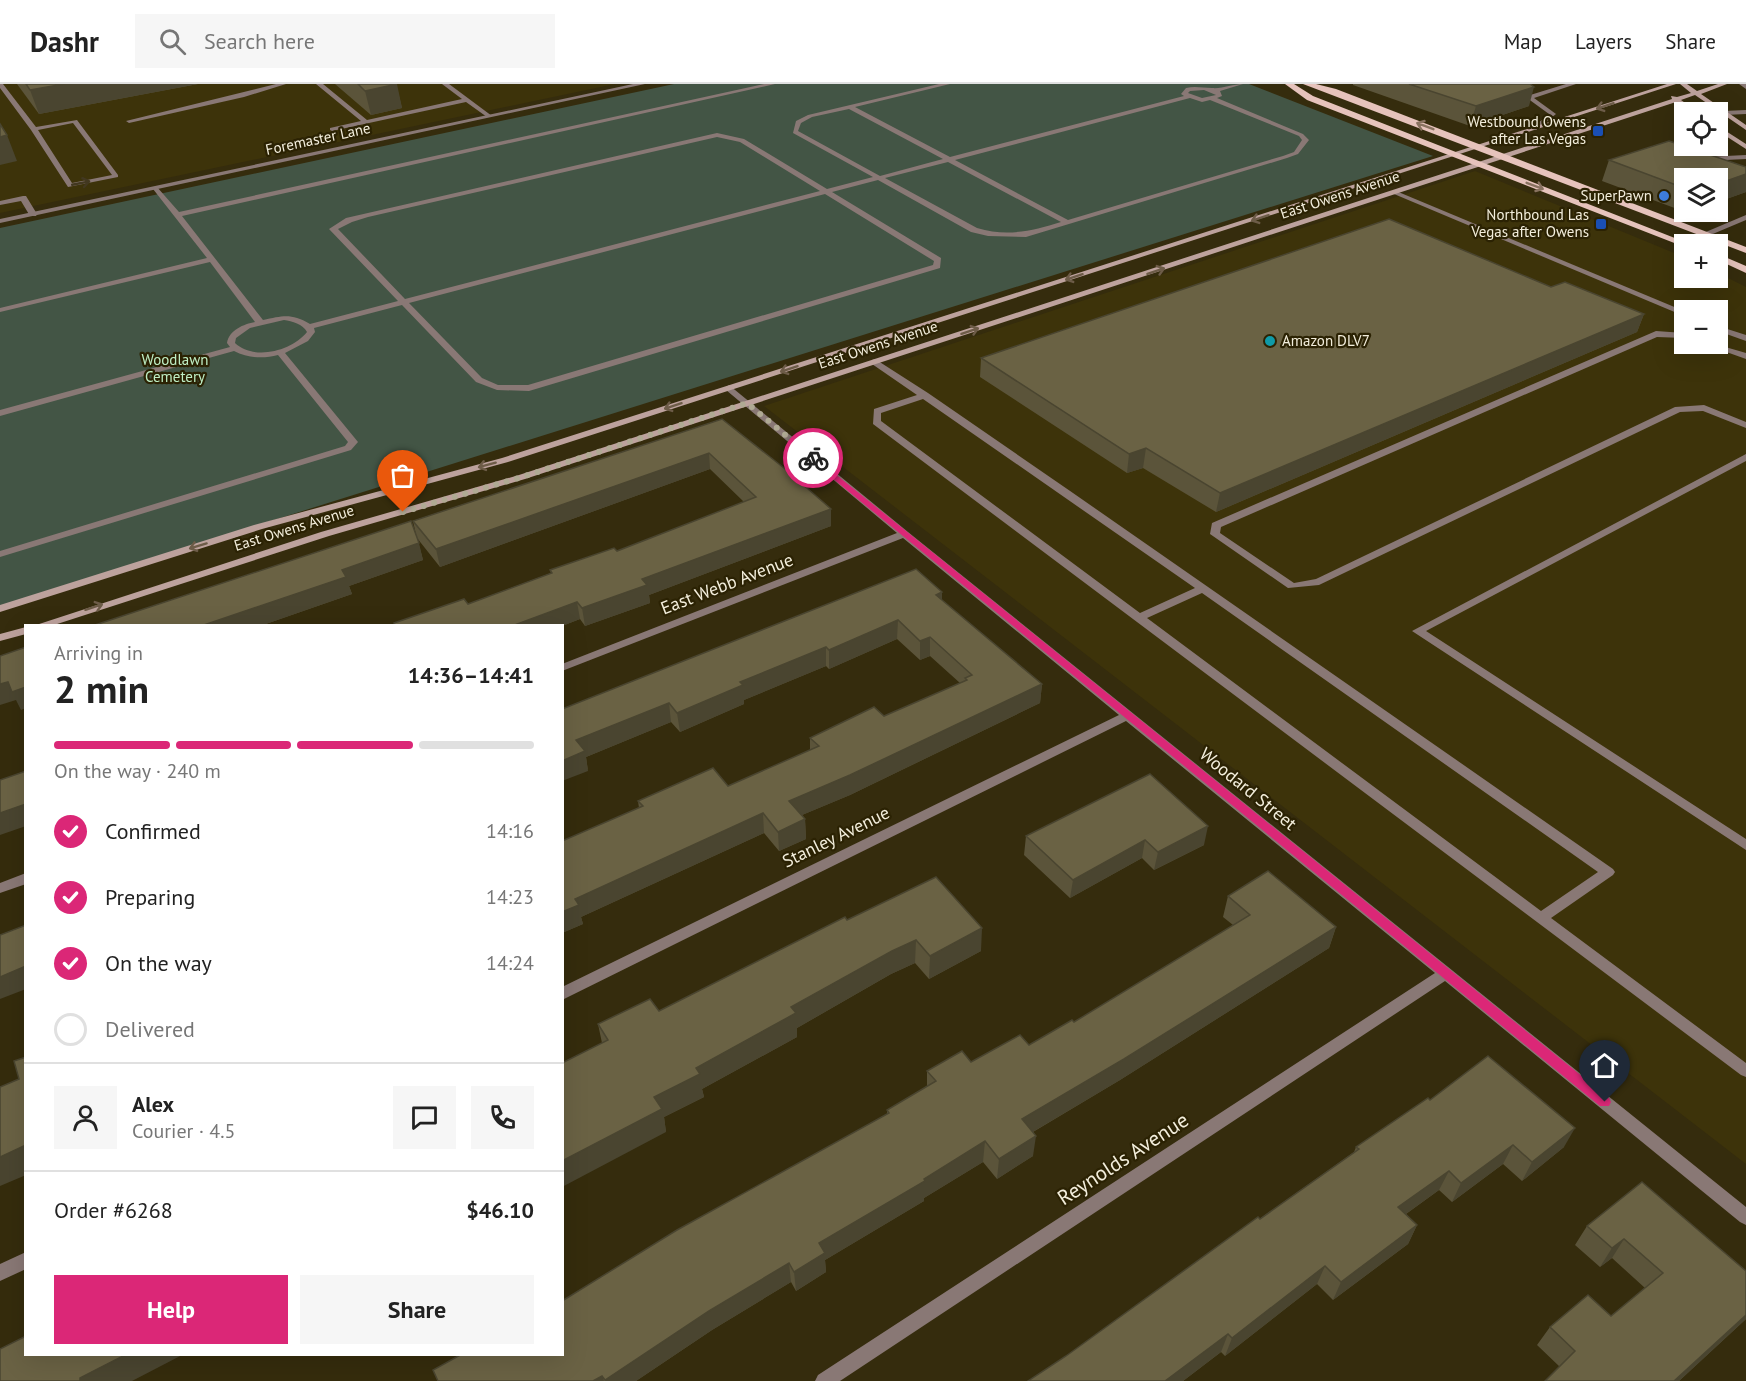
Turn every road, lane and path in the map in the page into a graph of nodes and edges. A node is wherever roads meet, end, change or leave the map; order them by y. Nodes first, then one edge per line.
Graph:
1 (0, 84) edge
2 (283, 84) edge
3 (319, 84) edge
4 (445, 84) edge
5 (642, 84) edge
6 (772, 84) edge
7 (947, 84) edge
8 (1240, 84) edge
9 (1289, 84) edge
10 (1307, 84) edge
11 (1573, 84) edge
12 (1673, 84) edge
13 (1683, 84) edge
14 (1724, 84) edge
15 (1742, 84) edge
16 (1658, 86) edge
17 (1746, 87) edge
18 (1214, 90) junction
19 (1186, 91) junction
20 (1696, 93) junction
21 (1213, 99) junction
22 (466, 100) junction
23 (1677, 100) junction
24 (1680, 102) edge
25 (1709, 102) edge
26 (850, 106) junction
27 (1746, 112) edge
28 (1728, 113) edge
29 (489, 116) junction
30 (1728, 116) edge
31 (129, 121) dead end
32 (366, 122) junction
33 (1746, 128) edge
34 (34, 129) junction
35 (332, 129) dead end
36 (1533, 129) junction
37 (1728, 135) edge
38 (1479, 147) junction
39 (1746, 147) edge
40 (1456, 155) junction
41 (1504, 157) junction
42 (1746, 157) edge
43 (951, 160) junction
44 (1480, 165) junction
45 (1721, 168) edge
46 (878, 178) junction
47 (155, 188) junction
48 (826, 191) junction
49 (1396, 193) junction
50 (0, 203) edge
51 (33, 214) junction
52 (177, 216) junction
53 (1746, 217) edge
54 (0, 221) edge
55 (1068, 223) junction
56 (1705, 234) joint
57 (1674, 240) edge
58 (1728, 243) edge
59 (1746, 250) edge
60 (210, 260) junction
61 (1728, 262) edge
62 (1746, 270) edge
63 (404, 302) junction
64 (0, 310) edge
65 (1674, 310) edge
66 (259, 321) junction
67 (309, 327) junction
68 (1728, 332) edge
69 (1674, 335) edge
70 (1746, 338) edge
71 (234, 348) junction
72 (1728, 350) edge
73 (280, 352) junction
74 (1746, 356) edge
75 (875, 362) junction
76 (729, 388) junction
77 (925, 395) junction
78 (747, 403) junction
79 (0, 413) edge
80 (1746, 425) edge
81 (1746, 458) edge
82 (904, 534) junction
83 (0, 554) edge
84 (1202, 589) junction
85 (0, 609) edge
86 (1140, 617) junction
87 (44, 624) edge
88 (24, 631) edge
89 (0, 638) edge
90 (564, 667) edge
91 (1128, 715) junction
92 (1746, 845) edge
93 (24, 879) edge
94 (0, 888) edge
95 (1541, 918) junction
96 (1446, 973) junction
97 (564, 993) edge
98 (1746, 1071) edge
99 (1746, 1217) edge
100 (24, 1261) edge
101 (0, 1273) edge
102 (824, 1381) edge

1 - 34 street
2 - 31 street
3 - 32 street
4 - 22 street
5 - 29 street, Foremaster Lane
6 - 52 street
7 - 26 street
8 - 18 street
9 - 40 main road
38 -> 10 main road
11 - 36 street
12 - 16 main road, East Owens Avenue
13 - 20 main road
14 - 20 main road, East Owens Avenue
15 - 17 street
16 - 23 main road
16 -> 36 main road, East Owens Avenue
18 - 19 street
18 - 21 street
19 - 21 street
19 - 43 street
20 - 23 main road, East Owens Avenue
20 - 25 main road
21 - 55 street
22 - 29 street
22 - 32 street
23 - 24 main road
23 - 41 main road, East Owens Avenue
26 - 43 street
26 - 46 street
27 - 28 street
29 - 47 street, Foremaster Lane
30 - 33 main road
32 - 35 street
34 -> 34 street
36 - 38 main road, East Owens Avenue
37 - 39 main road
38 - 40 main road, East Owens Avenue
38 - 41 main road
40 - 44 main road
40 -> 76 main road, East Owens Avenue
41 - 44 main road, East Owens Avenue
41 - 56 main road
42 - 45 street
43 - 46 street
43 - 55 street
44 - 49 main road, East Owens Avenue
44 -> 57 main road
46 - 48 street
46 - 55 street
47 - 51 street, Foremaster Lane
47 - 52 street
48 - 63 street
48 - 63 street
48 - 63 street
49 - 65 street
75 -> 49 main road, East Owens Avenue
50 - 51 street
51 - 54 street, Foremaster Lane
52 - 60 street
53 - 56 street
58 - 59 main road
60 - 64 street
60 - 66 street
61 - 62 main road
63 - 67 street
66 - 67 street
66 - 71 street
67 - 73 street
68 - 70 street
69 - 80 street
71 - 73 street
71 - 79 street
72 - 74 street
73 - 83 street
75 - 77 street
75 - 78 main road, East Owens Avenue
76 - 78 street, Woodard Street
76 -> 85 main road, East Owens Avenue
77 - 84 street
77 - 86 street
78 - 82 street, Woodard Street
87 -> 78 main road, East Owens Avenue
81 - 92 street
82 - 90 street, East Webb Avenue
82 - 91 street, Woodard Street
84 - 86 street
84 - 95 street
86 - 95 street
88 - 89 main road
91 - 96 street, Woodard Street
91 - 97 street, Stanley Avenue
93 - 94 street
95 - 98 street
96 - 99 street, Woodard Street
96 - 102 street, Reynolds Avenue
100 - 101 street

